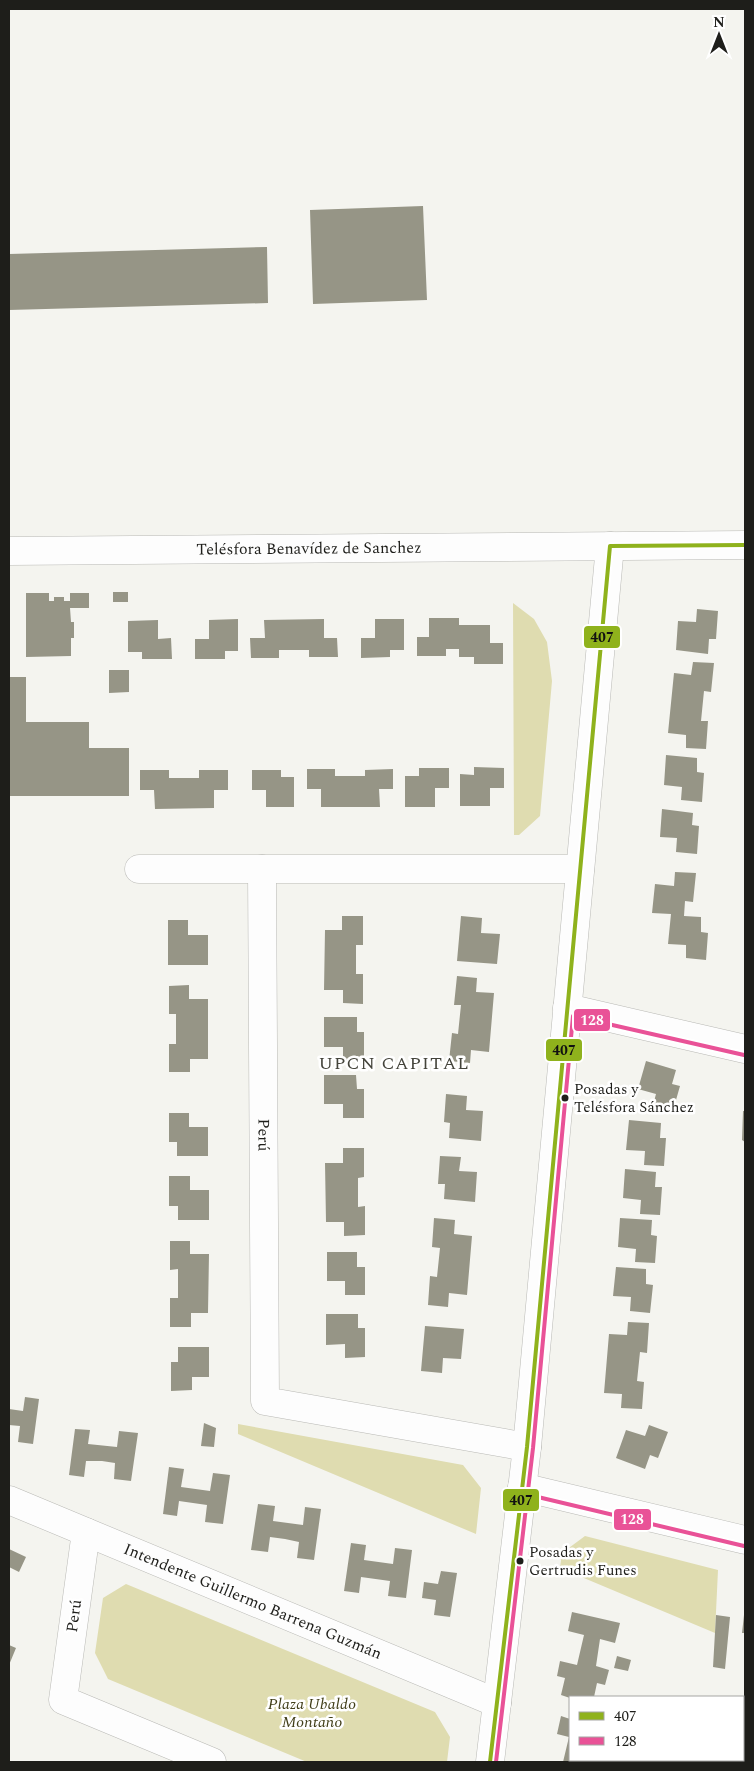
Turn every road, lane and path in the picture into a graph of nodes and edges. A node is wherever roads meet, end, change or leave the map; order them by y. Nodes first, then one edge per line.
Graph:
1 (610, 546) junction
2 (745, 546) edge
3 (9, 551) edge
4 (138, 869) dead end
5 (262, 869) junction
6 (580, 869) junction
7 (567, 1008) junction
8 (745, 1049) edge
9 (527, 1448) junction
10 (522, 1487) junction
11 (9, 1500) edge
12 (86, 1532) junction
13 (745, 1540) edge
14 (497, 1702) junction
15 (212, 1762) edge
16 (490, 1762) edge

1 - 2 street, Telésfora Benavídez de Sanchez
1 - 3 street, Telésfora Benavídez de Sanchez
1 - 6 street
4 - 5 street
5 - 6 street
5 - 9 street, Perú
6 - 7 street
7 - 8 street
7 - 9 street
9 - 10 street
10 - 13 street
10 - 14 street
11 - 12 street, Intendente Guillermo Barrena Guzmán
12 - 14 street, Intendente Guillermo Barrena Guzmán
12 - 15 street, Perú
14 - 16 street

